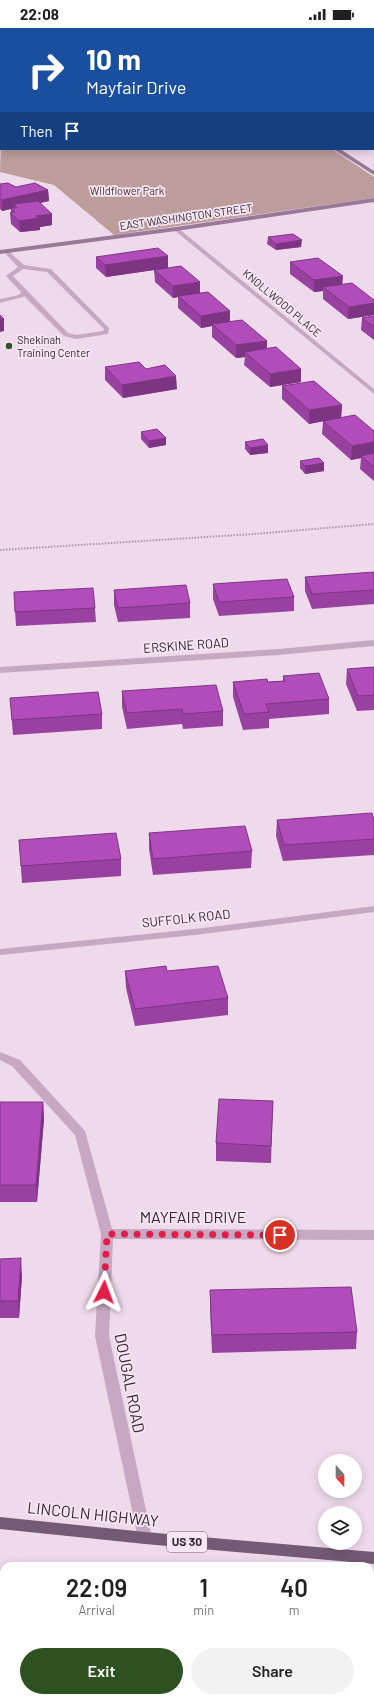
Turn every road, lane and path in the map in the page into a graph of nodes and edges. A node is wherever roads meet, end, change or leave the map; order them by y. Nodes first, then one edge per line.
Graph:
1 (338, 150) edge
2 (374, 173) edge
3 (374, 200) edge
4 (176, 229) junction
5 (3, 252) edge
6 (22, 267) junction
7 (24, 292) junction
8 (0, 301) edge
9 (374, 392) edge
10 (374, 524) edge
11 (0, 550) edge
12 (374, 643) edge
13 (0, 670) edge
14 (374, 909) edge
15 (0, 952) edge
16 (0, 1056) edge
17 (107, 1234) junction
18 (374, 1235) edge
19 (0, 1523) edge
20 (145, 1538) junction
21 (374, 1558) edge

1 - 2 street
3 - 4 street, EAST WASHINGTON STREET
4 - 5 street, EAST WASHINGTON STREET
4 - 9 street, KNOLLWOOD PLACE
5 - 6 street
6 - 7 street
6 - 7 street
7 - 8 street
10 - 11 path
12 - 13 street, ERSKINE ROAD
14 - 15 street, SUFFOLK ROAD
16 - 17 street, DOUGAL ROAD
17 - 18 street, MAYFAIR DRIVE
17 - 20 street, DOUGAL ROAD
19 - 20 main road, LINCOLN HIGHWAY / US 30
20 - 21 main road, LINCOLN HIGHWAY / US 30

